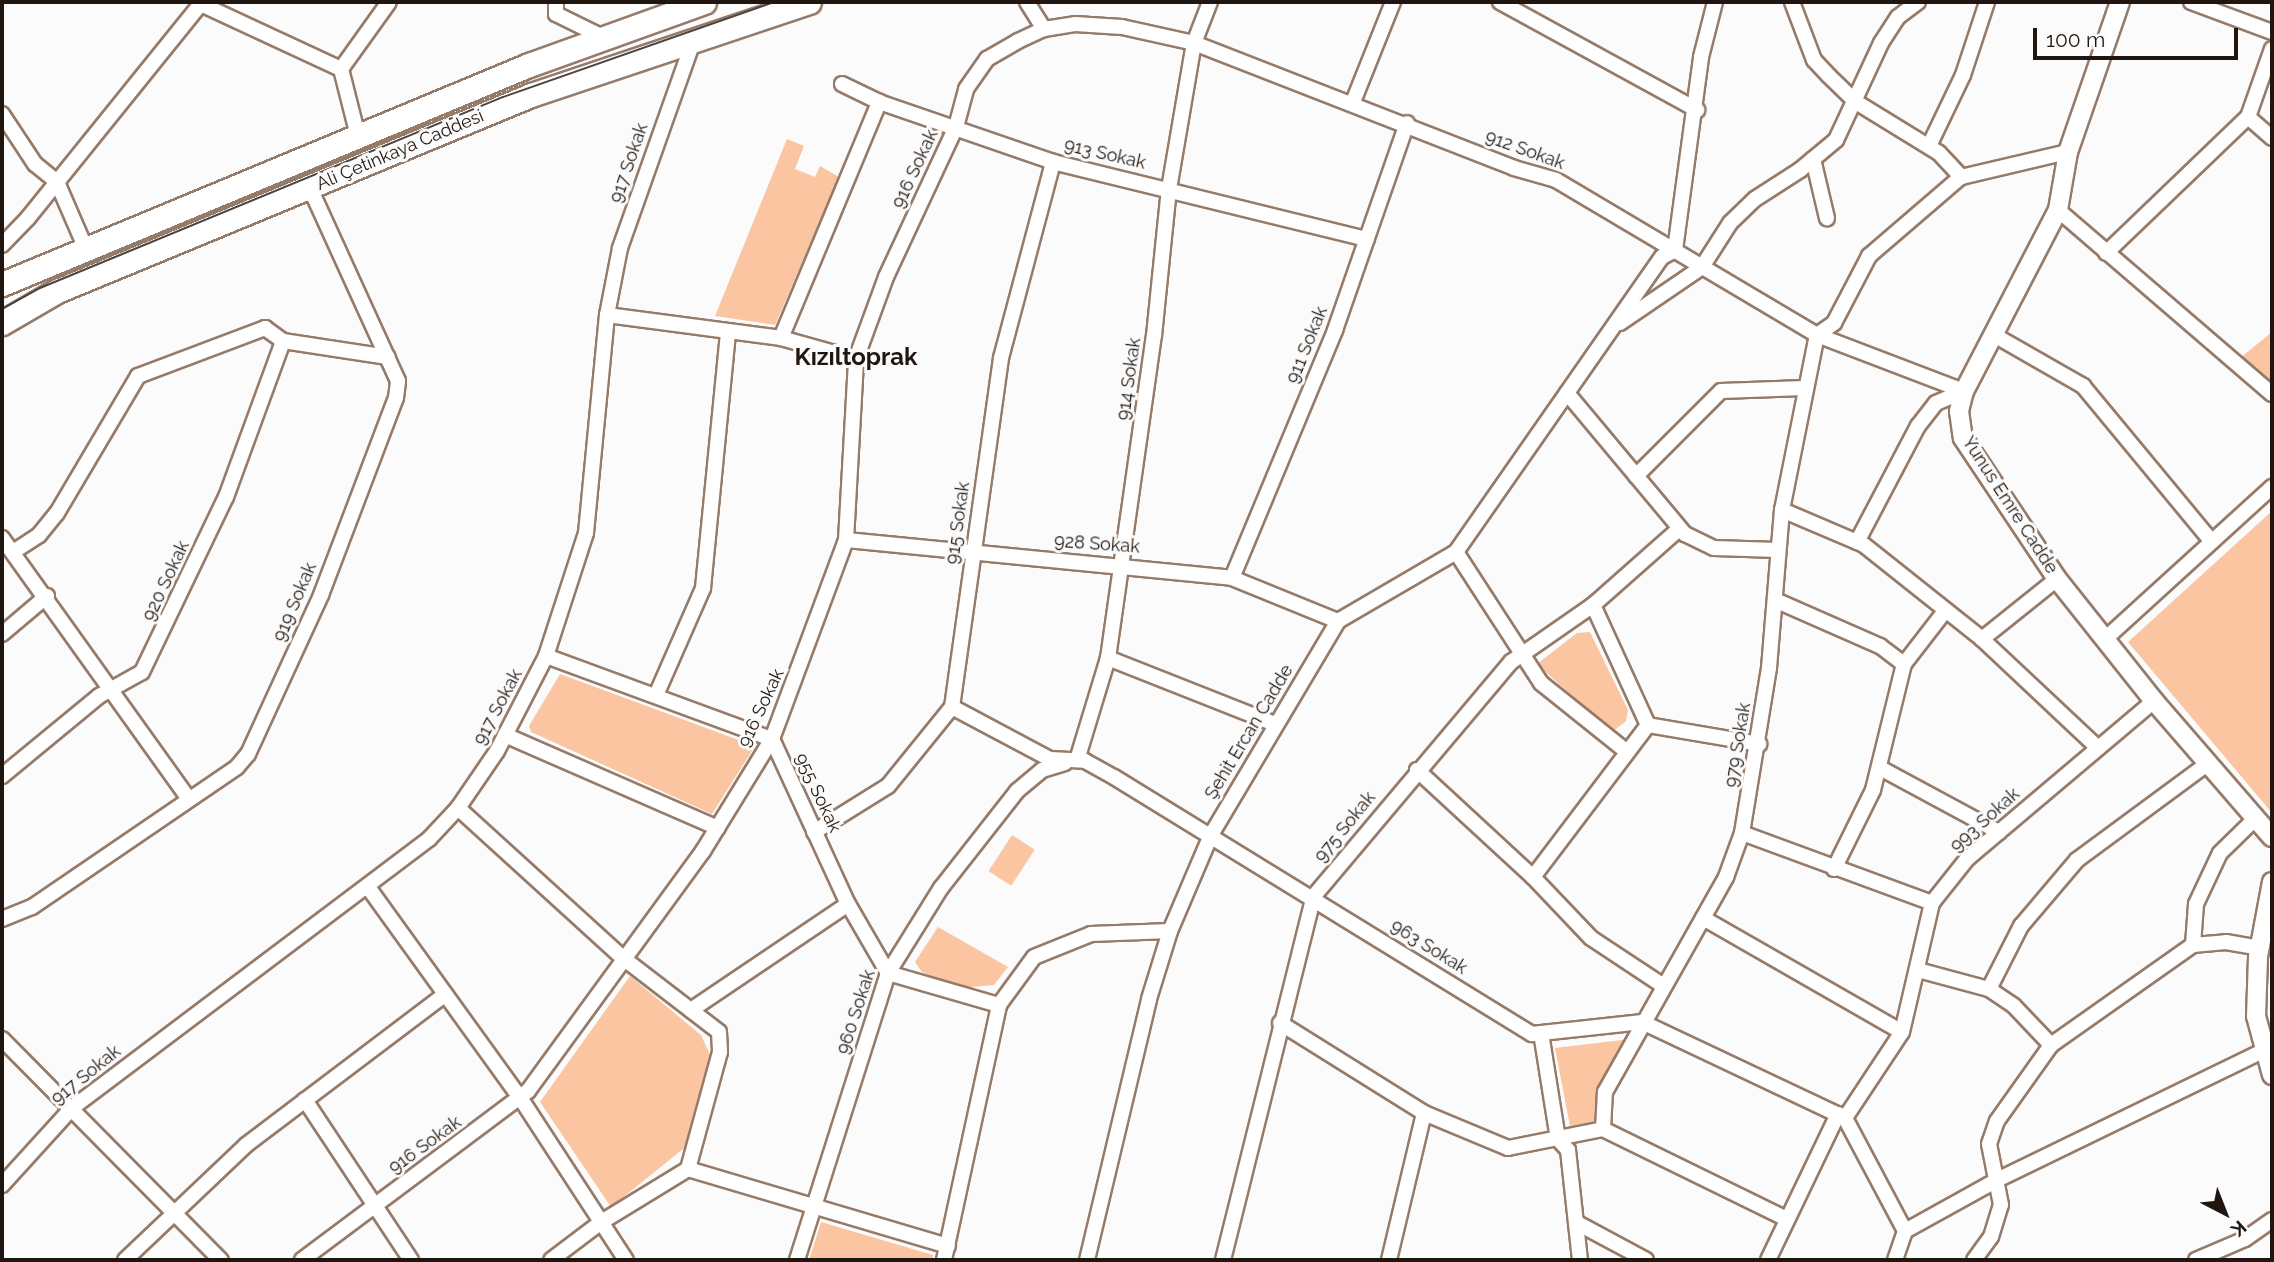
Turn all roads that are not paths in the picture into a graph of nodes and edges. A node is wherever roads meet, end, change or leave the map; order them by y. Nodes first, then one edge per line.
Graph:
1 (388, 2) edge
2 (556, 2) edge
3 (704, 2) edge
4 (809, 2) edge
5 (1027, 2) edge
6 (1210, 2) edge
7 (1392, 2) edge
8 (1500, 2) edge
9 (1715, 2) edge
10 (1791, 2) edge
11 (1918, 2) edge
12 (1987, 2) edge
13 (2120, 2) edge
14 (2191, 2) edge
15 (202, 3) edge
16 (1528, 7) edge
17 (1044, 29) junction
18 (2272, 32) edge
19 (605, 38) junction
20 (1018, 41) joint
21 (693, 42) junction
22 (1194, 43) junction
23 (2272, 49) edge
24 (341, 69) junction
25 (842, 84) dead end
26 (879, 102) junction
27 (1353, 102) junction
28 (1856, 102) junction
29 (1697, 110) junction
30 (2248, 117) junction
31 (3, 120) edge
32 (1407, 123) junction
33 (956, 127) junction
34 (358, 136) junction
35 (2272, 138) edge
36 (1928, 146) junction
37 (2068, 152) junction
38 (1813, 159) junction
39 (1053, 162) junction
40 (1961, 177) junction
41 (57, 182) junction
42 (310, 188) junction
43 (1169, 189) junction
44 (2058, 210) junction
45 (1827, 218) dead end
46 (1367, 239) junction
47 (2, 245) edge
48 (86, 249) junction
49 (1675, 250) junction
50 (2106, 253) junction
51 (1702, 267) junction
52 (2, 284) edge
53 (607, 315) junction
54 (2, 323) edge
55 (1614, 327) junction
56 (728, 331) junction
57 (1818, 335) junction
58 (1994, 335) junction
59 (782, 338) junction
60 (283, 341) junction
61 (387, 357) junction
62 (856, 359) junction
63 (1804, 388) junction
64 (1964, 391) junction
65 (1567, 393) junction
66 (2272, 394) edge
67 (1636, 476) junction
68 (2272, 486) edge
69 (1782, 510) junction
70 (1679, 529) junction
71 (2, 538) edge
72 (846, 540) junction
73 (1857, 542) junction
74 (2212, 542) junction
75 (1778, 550) junction
76 (13, 552) junction
77 (1456, 552) junction
78 (974, 555) junction
79 (1122, 566) junction
80 (1232, 578) junction
81 (2057, 579) junction
82 (47, 596) junction
83 (1775, 600) junction
84 (1593, 604) junction
85 (1945, 611) junction
86 (1338, 621) junction
87 (2, 634) edge
88 (1982, 639) junction
89 (2105, 639) junction
90 (1521, 654) junction
91 (546, 656) junction
92 (1108, 658) junction
93 (1904, 664) junction
94 (110, 689) junction
95 (657, 693) junction
96 (2154, 701) junction
97 (952, 707) junction
98 (1275, 724) junction
99 (1648, 725) junction
100 (505, 735) junction
101 (772, 739) junction
102 (1759, 744) junction
103 (2098, 748) junction
104 (1627, 752) junction
105 (1077, 760) junction
106 (2207, 764) junction
107 (1880, 768) junction
108 (1417, 770) junction
109 (2, 776) edge
110 (189, 799) junction
111 (458, 808) junction
112 (2255, 819) junction
113 (718, 828) junction
114 (814, 832) junction
115 (1998, 832) junction
116 (1742, 833) junction
117 (1211, 835) junction
118 (2272, 837) edge
119 (1834, 869) junction
120 (1533, 877) junction
121 (2272, 882) edge
122 (368, 887) junction
123 (1314, 896) junction
124 (1932, 903) junction
125 (848, 904) junction
126 (1703, 918) junction
127 (2, 919) edge
128 (1170, 931) junction
129 (2193, 945) junction
130 (2263, 955) edge
131 (623, 958) junction
132 (1918, 970) junction
133 (888, 973) junction
134 (1662, 985) junction
135 (1989, 989) junction
136 (444, 995) junction
137 (999, 1005) junction
138 (691, 1010) junction
139 (1642, 1022) junction
140 (1280, 1023) junction
141 (1902, 1032) junction
142 (1541, 1033) junction
143 (2, 1039) edge
144 (2051, 1045) junction
145 (2263, 1051) junction
146 (2272, 1076) edge
147 (521, 1099) junction
148 (305, 1100) junction
149 (72, 1108) junction
150 (1424, 1113) junction
151 (1841, 1116) junction
152 (1603, 1129) junction
153 (1558, 1139) junction
154 (688, 1169) junction
155 (1997, 1180) junction
156 (2, 1185) edge
157 (376, 1205) junction
158 (814, 1209) junction
159 (174, 1211) junction
160 (1787, 1219) junction
161 (2272, 1220) edge
162 (600, 1223) junction
163 (1579, 1224) junction
164 (1905, 1231) junction
165 (946, 1253) edge
166 (125, 1260) edge
167 (221, 1260) edge
168 (302, 1260) edge
169 (411, 1260) edge
170 (551, 1260) edge
171 (626, 1260) edge
172 (796, 1260) edge
173 (1087, 1260) edge
174 (1223, 1260) edge
175 (1389, 1260) edge
176 (1580, 1260) edge
177 (1646, 1260) edge
178 (1768, 1260) edge
179 (1895, 1260) edge
180 (1973, 1260) edge
181 (2196, 1260) edge

1 - 24 street
2 - 19 street
3 - 19 main road
4 - 21 main road, Ali Çetinkaya Caddesi
5 - 17 street
6 - 22 street, 914 Sokak
7 - 27 street
8 - 16 street
9 - 29 street
10 - 28 street
11 - 28 street, Şehit Ercan Cadde
12 - 36 street
13 - 37 street, Yunus Emre Cadde
14 - 18 street
15 - 24 street
15 - 41 street
16 - 29 street
17 - 20 street, 912 Sokak
17 - 22 street, 912 Sokak
19 - 34 main road
20 - 33 street, 916 Sokak
21 - 42 main road, Ali Çetinkaya Caddesi
21 - 53 street, 917 Sokak
22 - 27 street, 912 Sokak
22 - 43 street, 914 Sokak
23 - 30 street
24 - 34 street
25 - 26 street, 913 Sokak
26 - 33 street, 913 Sokak
26 - 59 street
27 - 32 street, 912 Sokak
28 - 36 street
28 - 38 street, Şehit Ercan Cadde
29 - 49 street
30 - 35 street
30 - 50 street
31 - 41 street
32 - 46 street, 911 Sokak
32 - 49 street, 912 Sokak
33 - 39 street, 913 Sokak
33 - 62 street, 916 Sokak
34 - 48 main road
36 - 40 street
37 - 40 street
37 - 44 street, Yunus Emre Cadde
38 - 45 street
38 - 51 street, Şehit Ercan Cadde
39 - 43 street, 913 Sokak
39 - 78 street, 915 Sokak
40 - 57 street
41 - 47 street
41 - 48 street
42 - 54 main road, Ali Çetinkaya Caddesi
42 - 61 street, 919 Sokak
43 - 46 street, 913 Sokak
43 - 79 street, 914 Sokak
44 - 50 street
44 - 58 street, Yunus Emre Cadde
46 - 80 street, 911 Sokak
48 - 52 main road
49 - 51 street, 912 Sokak
49 - 55 street, Şehit Ercan Cadde
50 - 66 street
51 - 55 street, Şehit Ercan Cadde
51 - 57 street, 912 Sokak
53 - 56 street
53 - 91 street, 917 Sokak
55 - 65 street, Şehit Ercan Cadde
56 - 59 street
56 - 95 street
57 - 63 street, 979 Sokak
57 - 64 street, 912 Sokak
58 - 64 street, Yunus Emre Cadde
58 - 74 street
59 - 62 street
60 - 61 street
60 - 76 street
60 - 94 street, 920 Sokak
61 - 110 street, 919 Sokak
62 - 72 street, 916 Sokak
63 - 67 street
63 - 69 street, 979 Sokak
64 - 73 street
64 - 81 street, Yunus Emre Cadde
65 - 67 street
65 - 77 street, Şehit Ercan Cadde
67 - 70 street
68 - 74 street
69 - 73 street
69 - 75 street, 979 Sokak
70 - 75 street
70 - 84 street, 975 Sokak
71 - 76 street
72 - 78 street, 928 Sokak
72 - 101 street, 916 Sokak
73 - 85 street
74 - 89 street
75 - 83 street, 979 Sokak
76 - 82 street
77 - 86 street, Şehit Ercan Cadde
77 - 90 street
78 - 79 street, 928 Sokak
78 - 97 street, 915 Sokak
79 - 80 street, 928 Sokak
79 - 92 street, 914 Sokak
80 - 86 street, 928 Sokak
81 - 88 street
81 - 89 street, Yunus Emre Cadde
82 - 87 street
82 - 94 street
83 - 93 street
83 - 102 street, 979 Sokak
84 - 90 street, 975 Sokak
84 - 99 street
85 - 88 street
85 - 93 street
86 - 98 street, Şehit Ercan Cadde
88 - 103 street
89 - 96 street, Yunus Emre Cadde
90 - 104 street
90 - 108 street, 975 Sokak
91 - 95 street
91 - 100 street, 917 Sokak
92 - 98 street
92 - 105 street, 914 Sokak
93 - 107 street
94 - 109 street, 920 Sokak
94 - 110 street
95 - 101 street
96 - 103 street, 993 Sokak
96 - 106 street, Yunus Emre Cadde
97 - 105 street, 963 Sokak
97 - 114 street
98 - 117 street, Şehit Ercan Cadde
99 - 102 street
99 - 104 street
100 - 111 street, 917 Sokak
100 - 113 street
101 - 113 street, 916 Sokak
101 - 114 street, 955 Sokak
102 - 116 street, 979 Sokak
103 - 115 street, 993 Sokak
104 - 120 street
105 - 117 street, 963 Sokak
105 - 133 street, 960 Sokak
106 - 112 street, Yunus Emre Cadde
106 - 135 street
107 - 115 street
107 - 119 street
108 - 120 street
108 - 123 street, 975 Sokak
110 - 127 street, 919 Sokak
111 - 122 street, 917 Sokak
111 - 131 street
112 - 118 street, Yunus Emre Cadde
112 - 129 street
113 - 131 street, 916 Sokak
114 - 125 street, 955 Sokak
115 - 124 street, 993 Sokak
116 - 119 street
116 - 126 street, 979 Sokak
117 - 123 street, 963 Sokak
117 - 128 street, Şehit Ercan Cadde
119 - 124 street
120 - 134 street
121 - 130 street
122 - 136 street
122 - 149 street, 917 Sokak
123 - 140 street, 975 Sokak
123 - 142 street, 963 Sokak
124 - 132 street, 993 Sokak
125 - 133 street, 955 Sokak
125 - 138 street
126 - 134 street, 979 Sokak
126 - 141 street
128 - 137 street
128 - 173 street, Şehit Ercan Cadde
129 - 130 street
129 - 144 street
130 - 145 street
131 - 138 street
131 - 147 street, 916 Sokak
132 - 135 street
132 - 141 street, 993 Sokak
133 - 137 street
133 - 158 street, 960 Sokak
134 - 139 street, 979 Sokak
135 - 144 street
136 - 147 street
136 - 148 street
137 - 165 street
138 - 154 street
139 - 142 street, 963 Sokak
139 - 151 street
139 - 152 street, 979 Sokak
140 - 150 street
140 - 174 street, 975 Sokak
141 - 151 street, 993 Sokak
142 - 153 street
143 - 149 street
144 - 155 street
145 - 146 street
145 - 155 street
147 - 157 street, 916 Sokak
147 - 162 street
148 - 157 street
148 - 159 street
149 - 156 street, 917 Sokak
149 - 159 street
150 - 153 street
150 - 175 street
151 - 160 street, 993 Sokak
151 - 164 street
152 - 153 street
152 - 160 street
153 - 163 street
154 - 158 street
154 - 162 street
155 - 164 street
155 - 180 street
157 - 168 street, 916 Sokak
157 - 169 street
158 - 165 street
158 - 172 street, 960 Sokak
159 - 166 street
159 - 167 street
160 - 178 street, 993 Sokak
161 - 181 street
162 - 170 street
162 - 171 street
163 - 176 street
163 - 177 street
164 - 179 street

